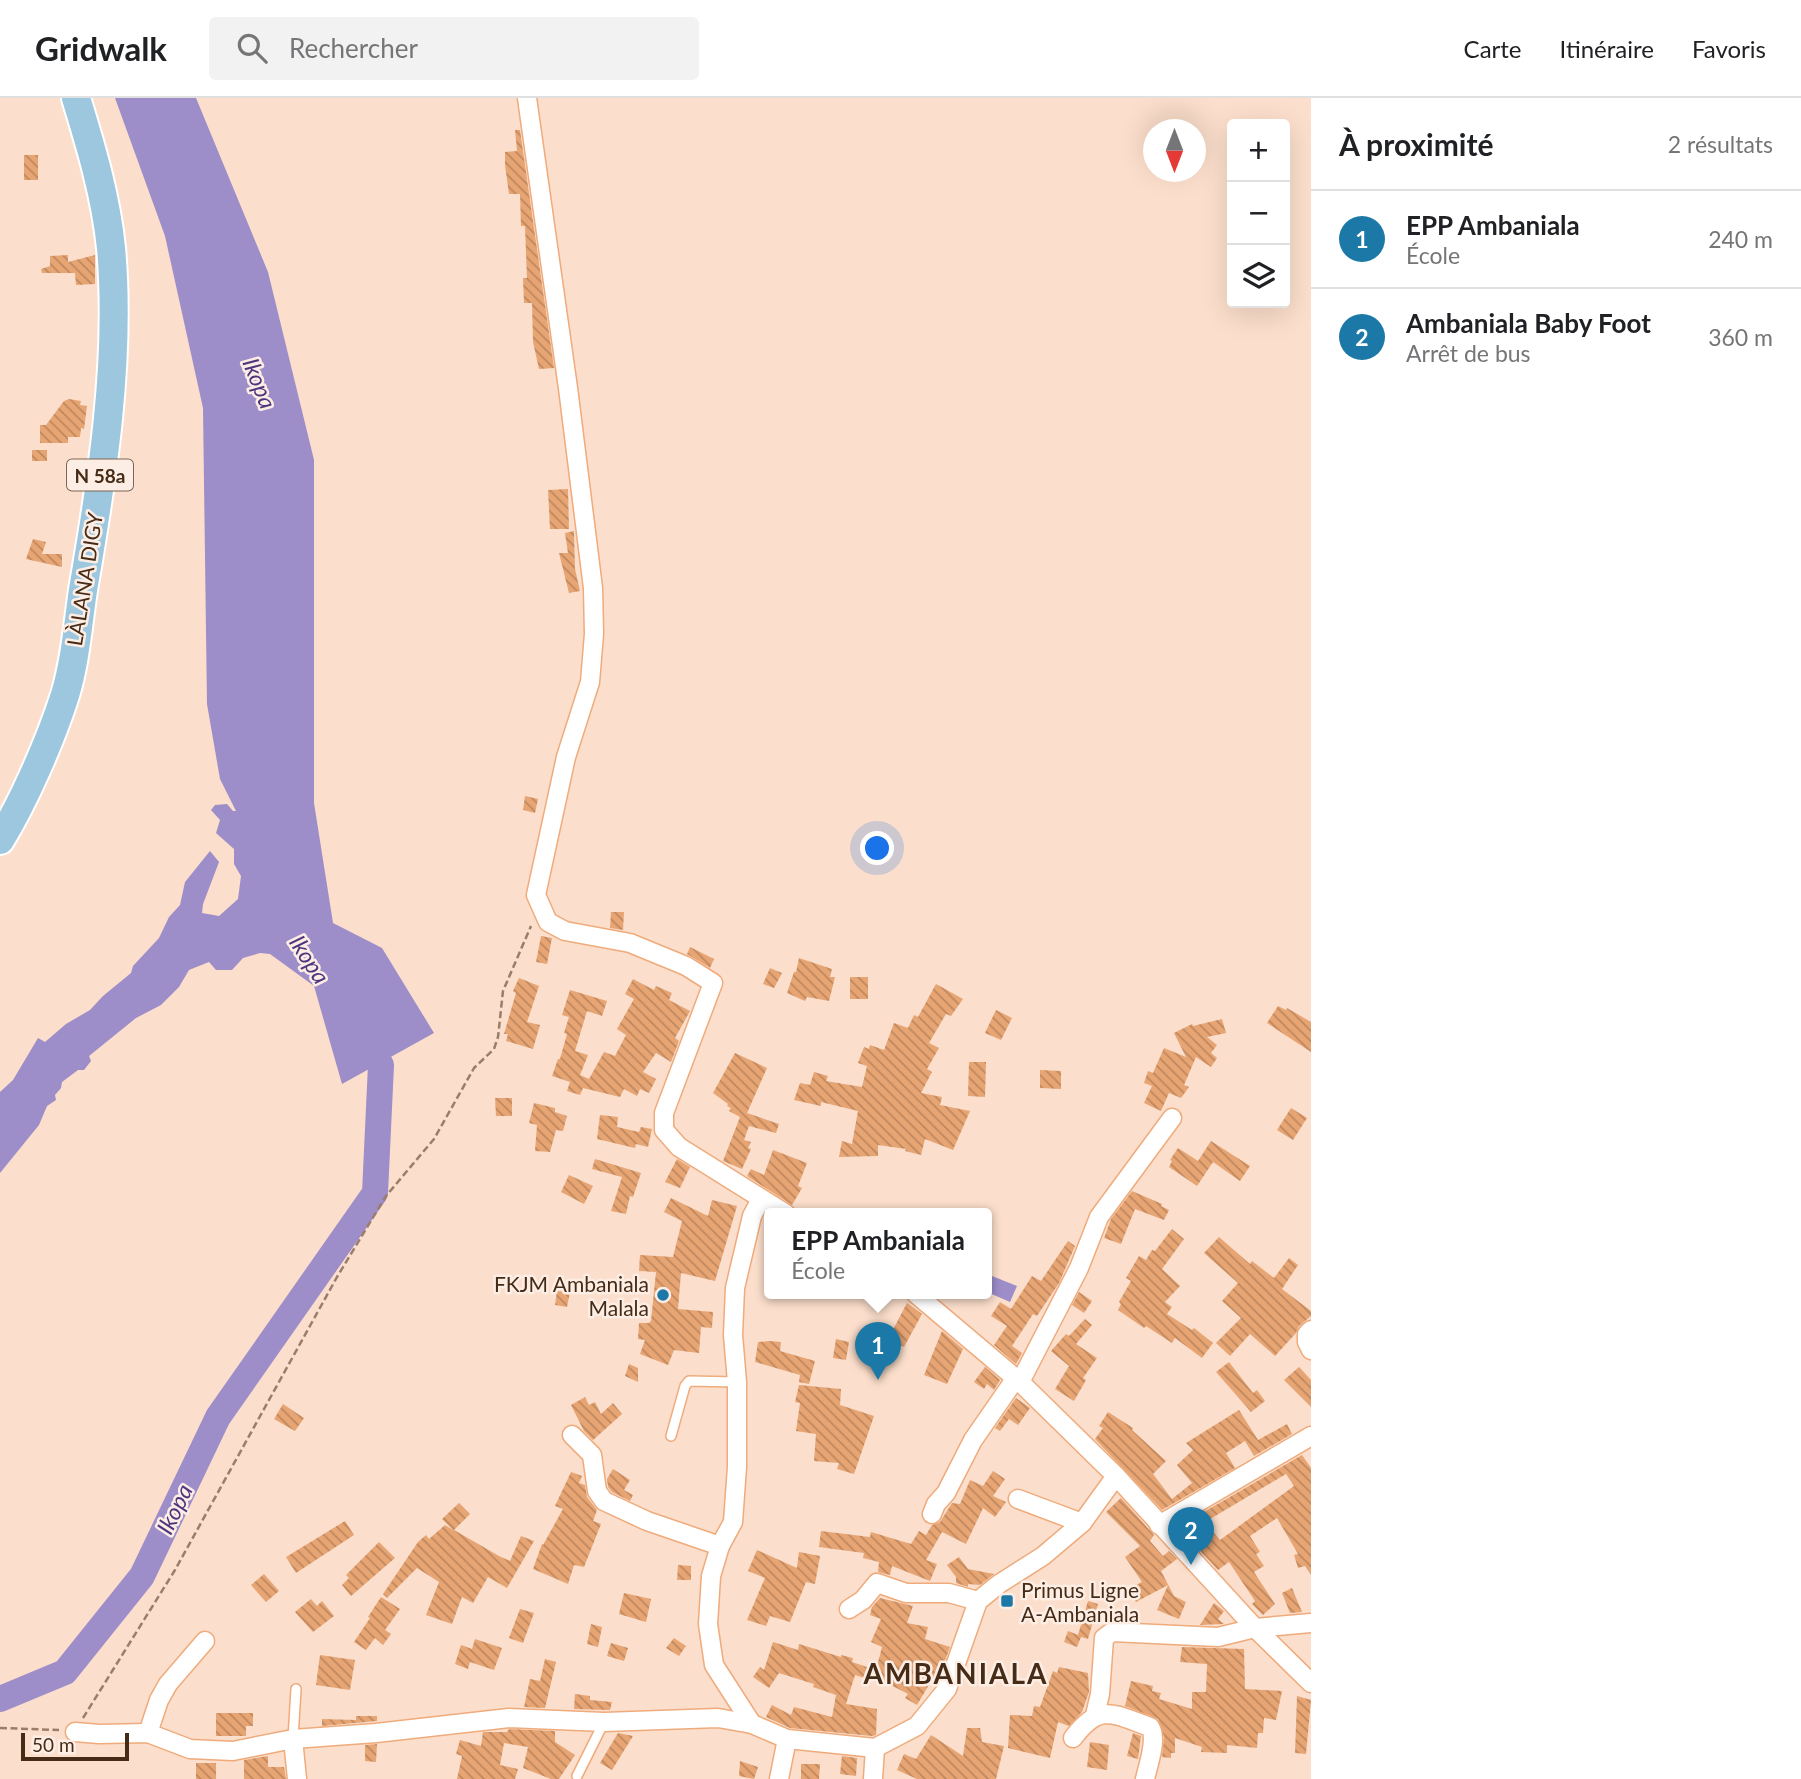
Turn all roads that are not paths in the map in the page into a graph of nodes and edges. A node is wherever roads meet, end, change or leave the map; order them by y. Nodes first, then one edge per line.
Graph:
1 (76, 98) edge
2 (527, 98) edge
3 (0, 840) edge
4 (1172, 1118) dead end
5 (761, 1199) junction
6 (776, 1208) edge
7 (922, 1299) edge
8 (1311, 1330) edge
9 (1311, 1350) edge
10 (1018, 1380) junction
11 (737, 1382) junction
12 (572, 1435) dead end
13 (671, 1436) dead end
14 (1311, 1436) edge
15 (1116, 1476) junction
16 (1018, 1499) dead end
17 (932, 1514) dead end
18 (1082, 1523) junction
19 (1159, 1525) junction
20 (720, 1546) junction
21 (978, 1601) junction
22 (849, 1609) dead end
23 (1311, 1623) edge
24 (1255, 1628) junction
25 (205, 1641) dead end
26 (1311, 1683) edge
27 (296, 1689) dead end
28 (1095, 1715) junction
29 (604, 1722) junction
30 (752, 1724) junction
31 (75, 1732) road end
32 (148, 1733) junction
33 (1073, 1738) dead end
34 (293, 1739) junction
35 (787, 1739) junction
36 (875, 1748) junction
37 (577, 1776) dead end
38 (298, 1779) edge
39 (779, 1779) edge
40 (873, 1779) edge
41 (1145, 1779) edge

1 - 3 main road, LÀLANA DIGY / N 58a
2 - 5 street
4 - 10 street
5 - 6 street
5 - 11 street
7 - 10 street
8 - 9 street
10 - 15 street
10 - 17 street
11 - 13 lane
11 - 20 street
12 - 20 street
14 - 19 street
15 - 18 street
15 - 19 street
16 - 18 street
18 - 21 street
19 - 24 street
20 - 30 street
21 - 22 street
21 - 36 street
23 - 24 street
24 - 26 street
24 - 28 street
25 - 32 street
27 - 34 lane
28 - 33 street
28 - 41 street
29 - 30 street
29 - 34 street
29 - 37 lane
30 - 35 street
31 - 32 street
32 - 34 street
34 - 38 street
35 - 36 street
35 - 39 street
36 - 40 street

